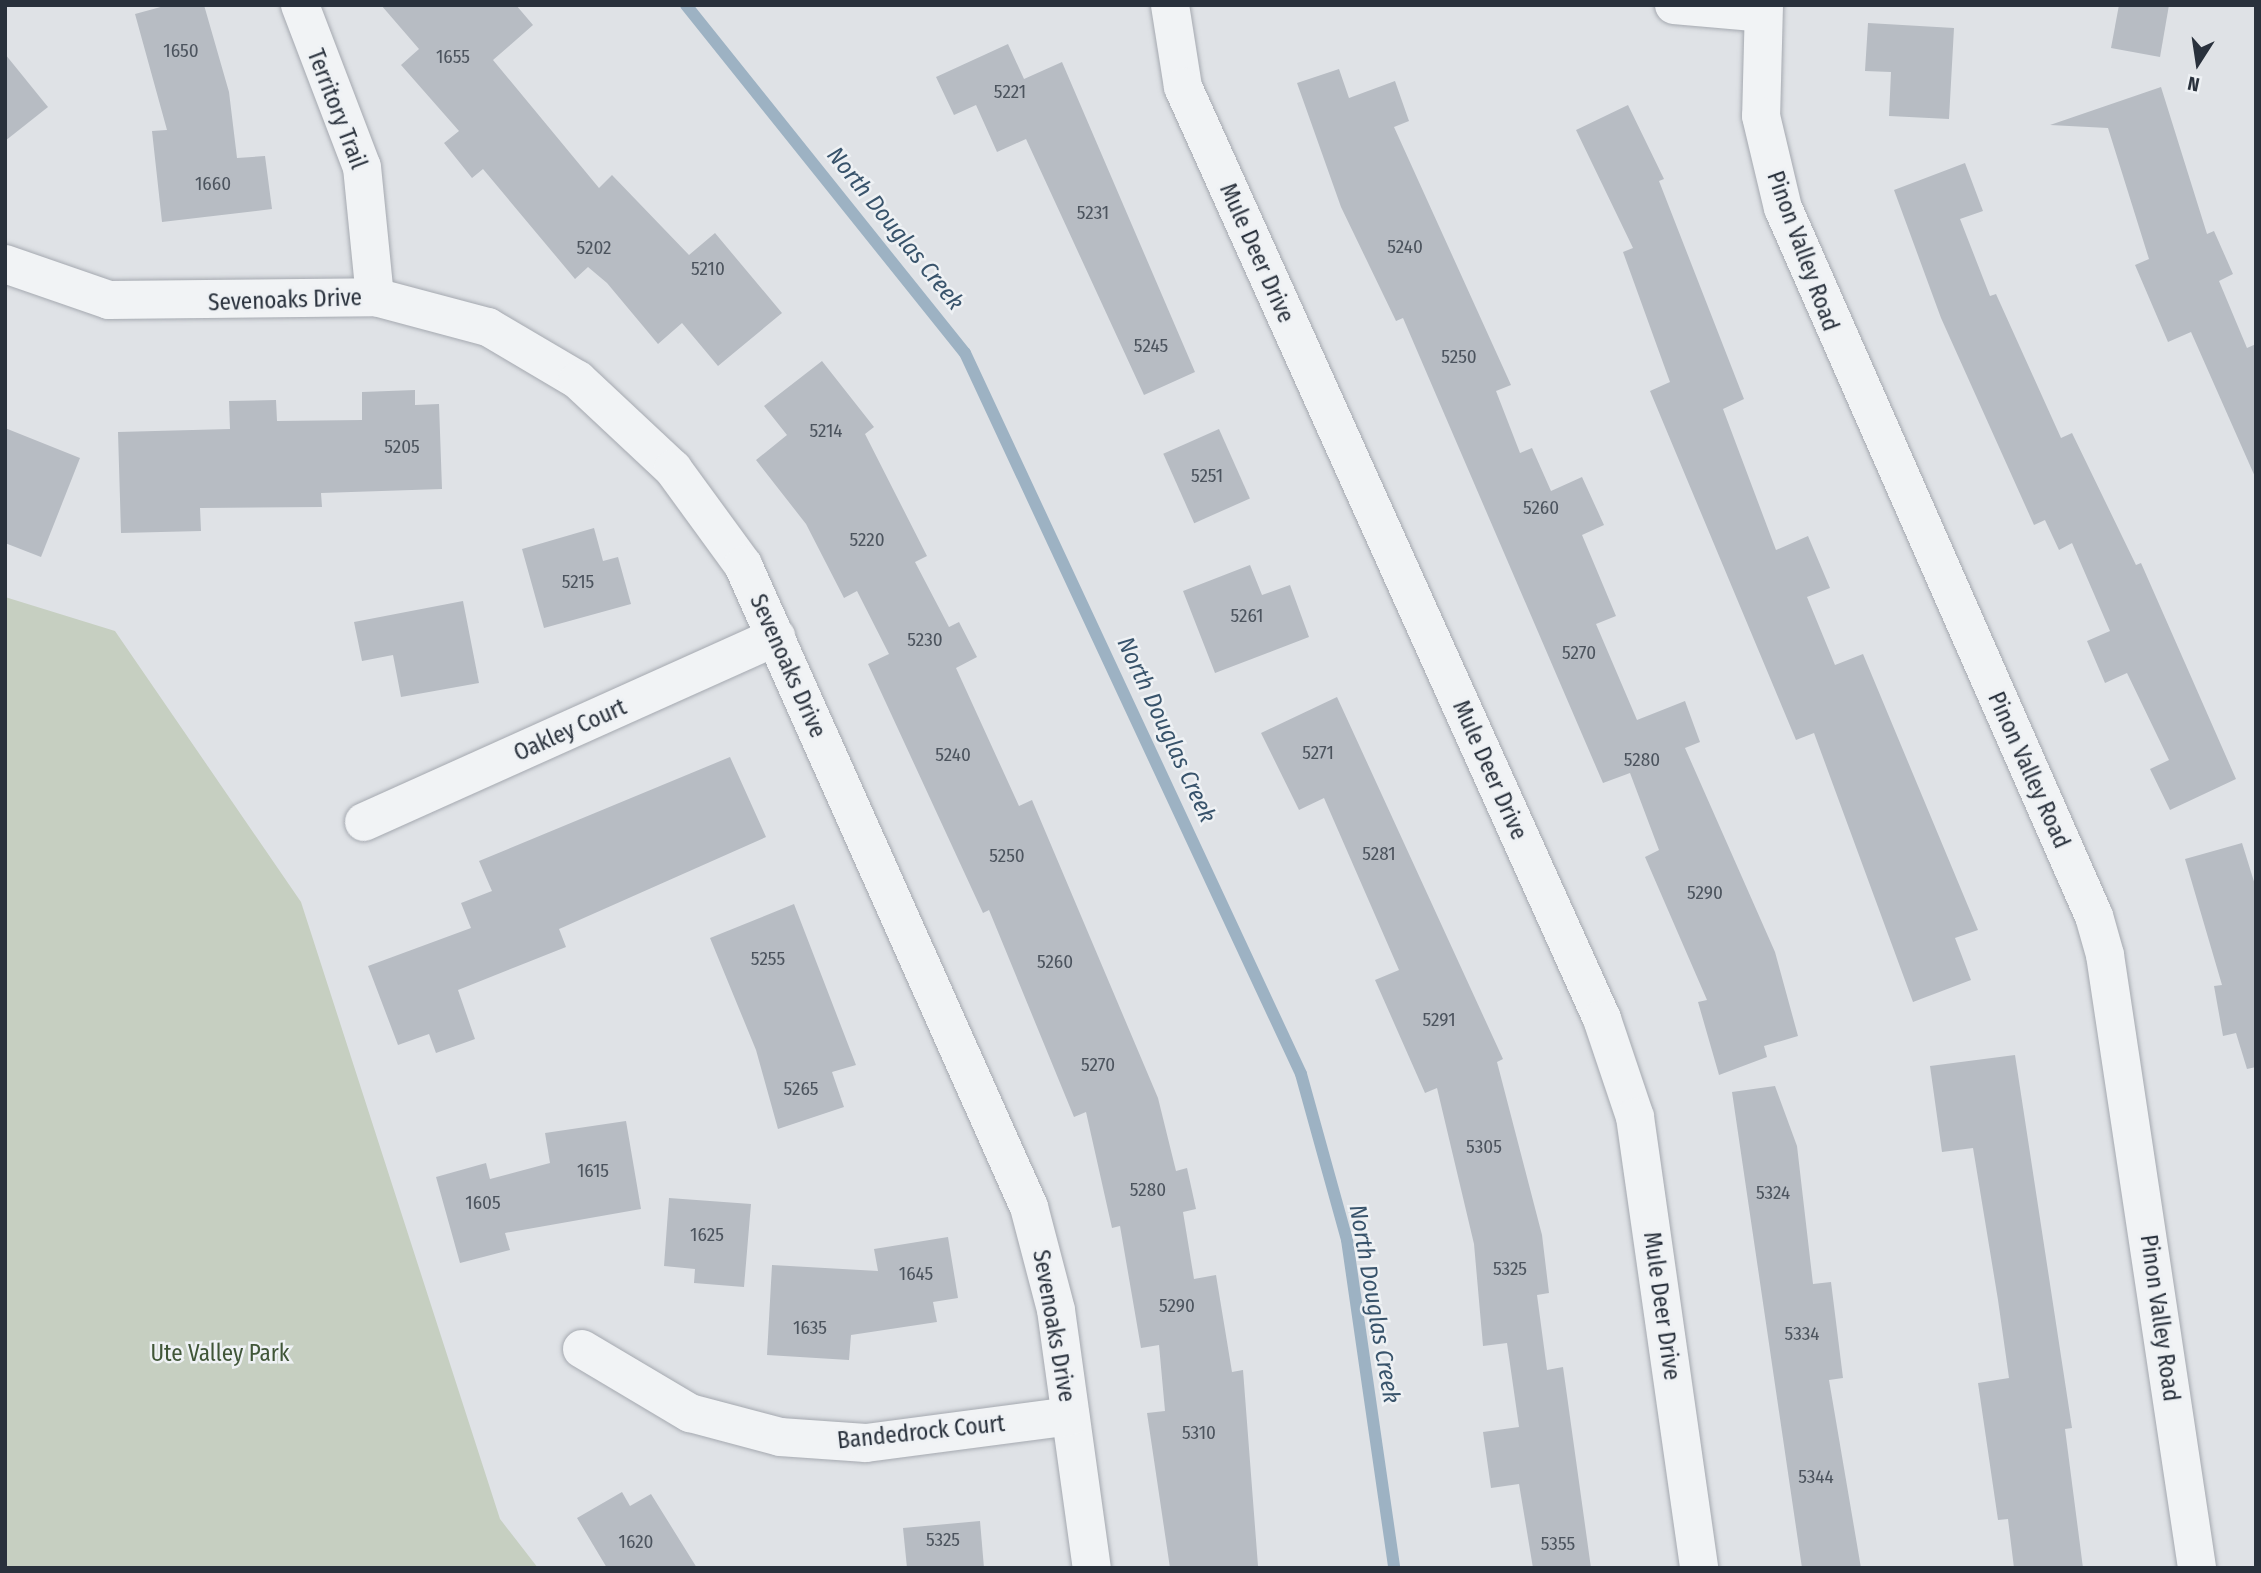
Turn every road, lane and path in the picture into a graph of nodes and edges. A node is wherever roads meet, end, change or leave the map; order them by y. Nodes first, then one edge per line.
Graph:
1 (300, 5) edge
2 (1170, 5) edge
3 (1674, 5) edge
4 (1763, 9) edge
5 (5, 264) edge
6 (375, 297) junction
7 (776, 637) junction
8 (364, 822) dead end
9 (582, 1349) dead end
10 (1070, 1416) junction
11 (1092, 1568) edge
12 (1699, 1568) edge
13 (2197, 1568) edge

1 - 6 street, Territory Trail
2 - 12 street, Mule Deer Drive
3 - 4 street
4 - 13 street, Pinon Valley Road
5 - 6 street, Sevenoaks Drive
6 - 7 street, Sevenoaks Drive
7 - 8 street, Oakley Court
7 - 10 street, Sevenoaks Drive
9 - 10 street, Bandedrock Court
10 - 11 street, Sevenoaks Drive

